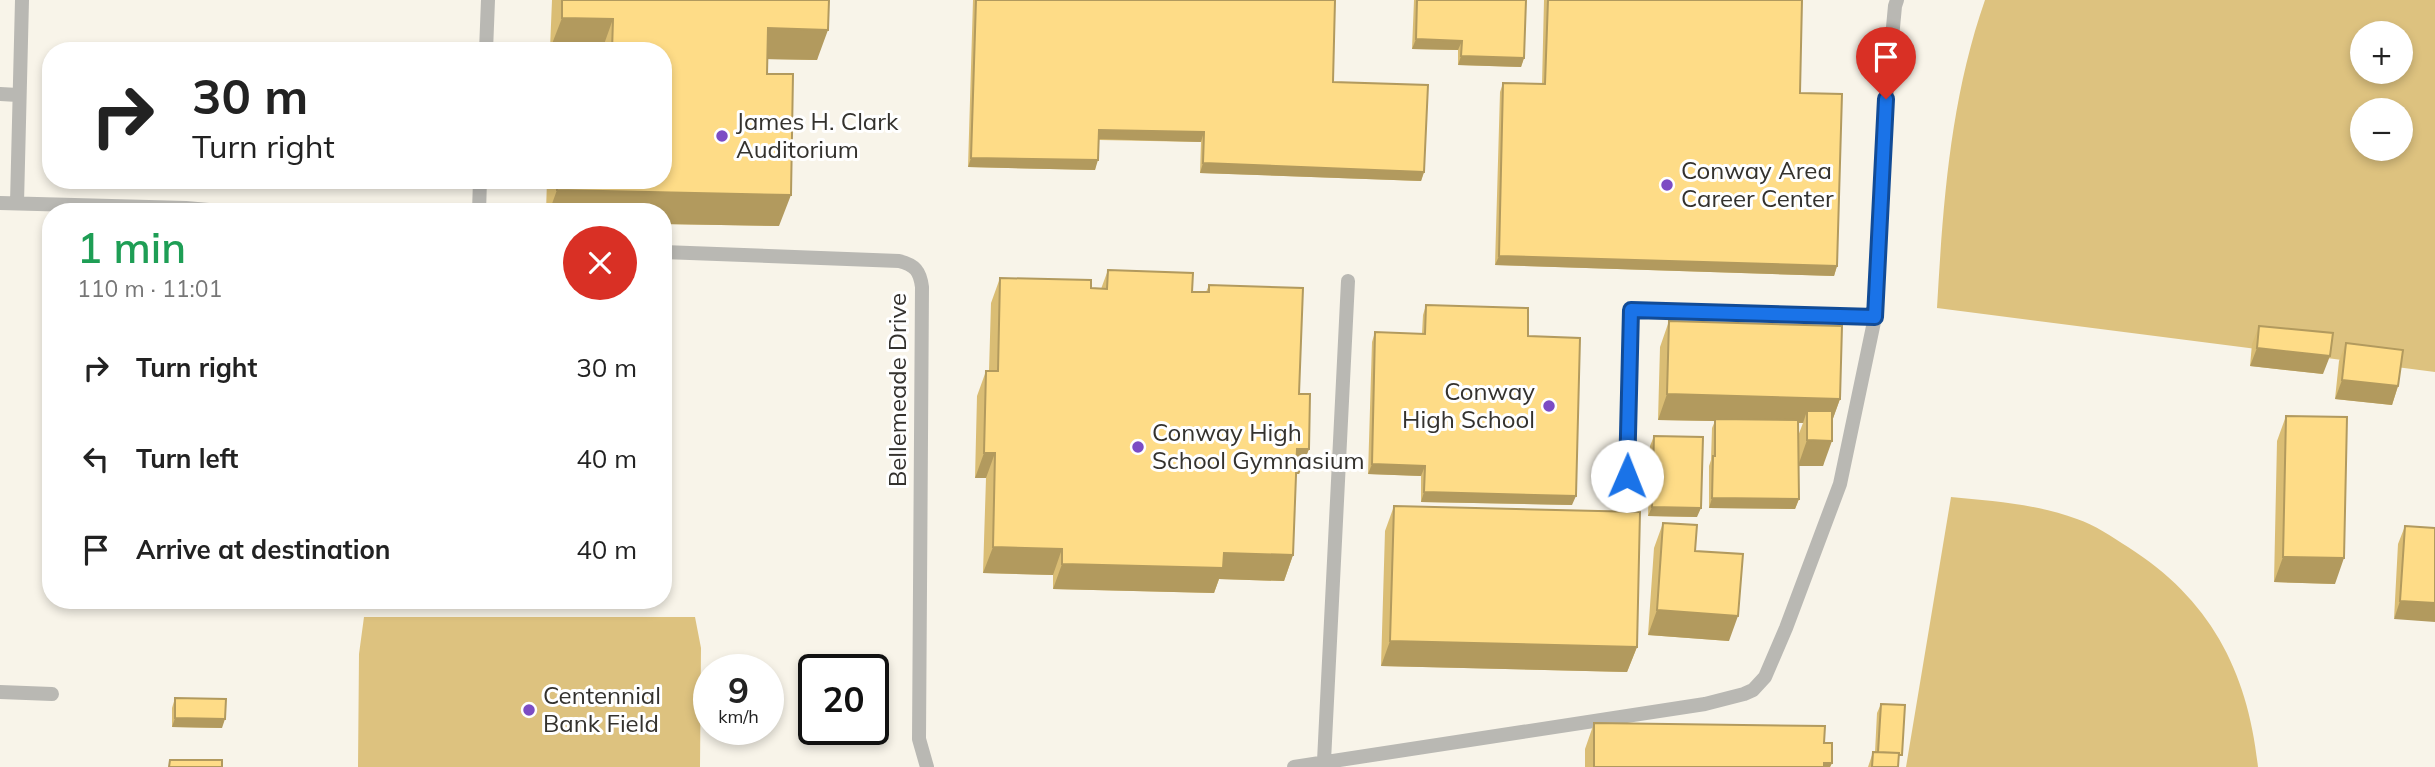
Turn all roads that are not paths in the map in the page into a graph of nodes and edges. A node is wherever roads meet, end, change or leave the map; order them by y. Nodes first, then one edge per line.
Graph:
1 (22, 0) edge
2 (488, 0) edge
3 (1897, 0) edge
4 (486, 42) edge
5 (0, 94) edge
6 (18, 95) junction
7 (0, 203) edge
8 (18, 203) junction
9 (42, 204) edge
10 (672, 252) edge
11 (1348, 281) dead end
12 (1875, 317) junction
13 (1627, 476) dead end
14 (0, 692) edge
15 (52, 694) dead end
16 (1324, 761) junction
17 (927, 767) edge
18 (1294, 767) edge

1 - 6 lane
2 - 4 lane
3 - 12 lane
5 - 6 lane
6 - 8 lane
7 - 8 lane
8 - 9 lane
10 - 17 lane, Bellemeade Drive
11 - 16 lane
12 - 13 lane
12 - 16 lane
14 - 15 lane
16 - 18 lane

